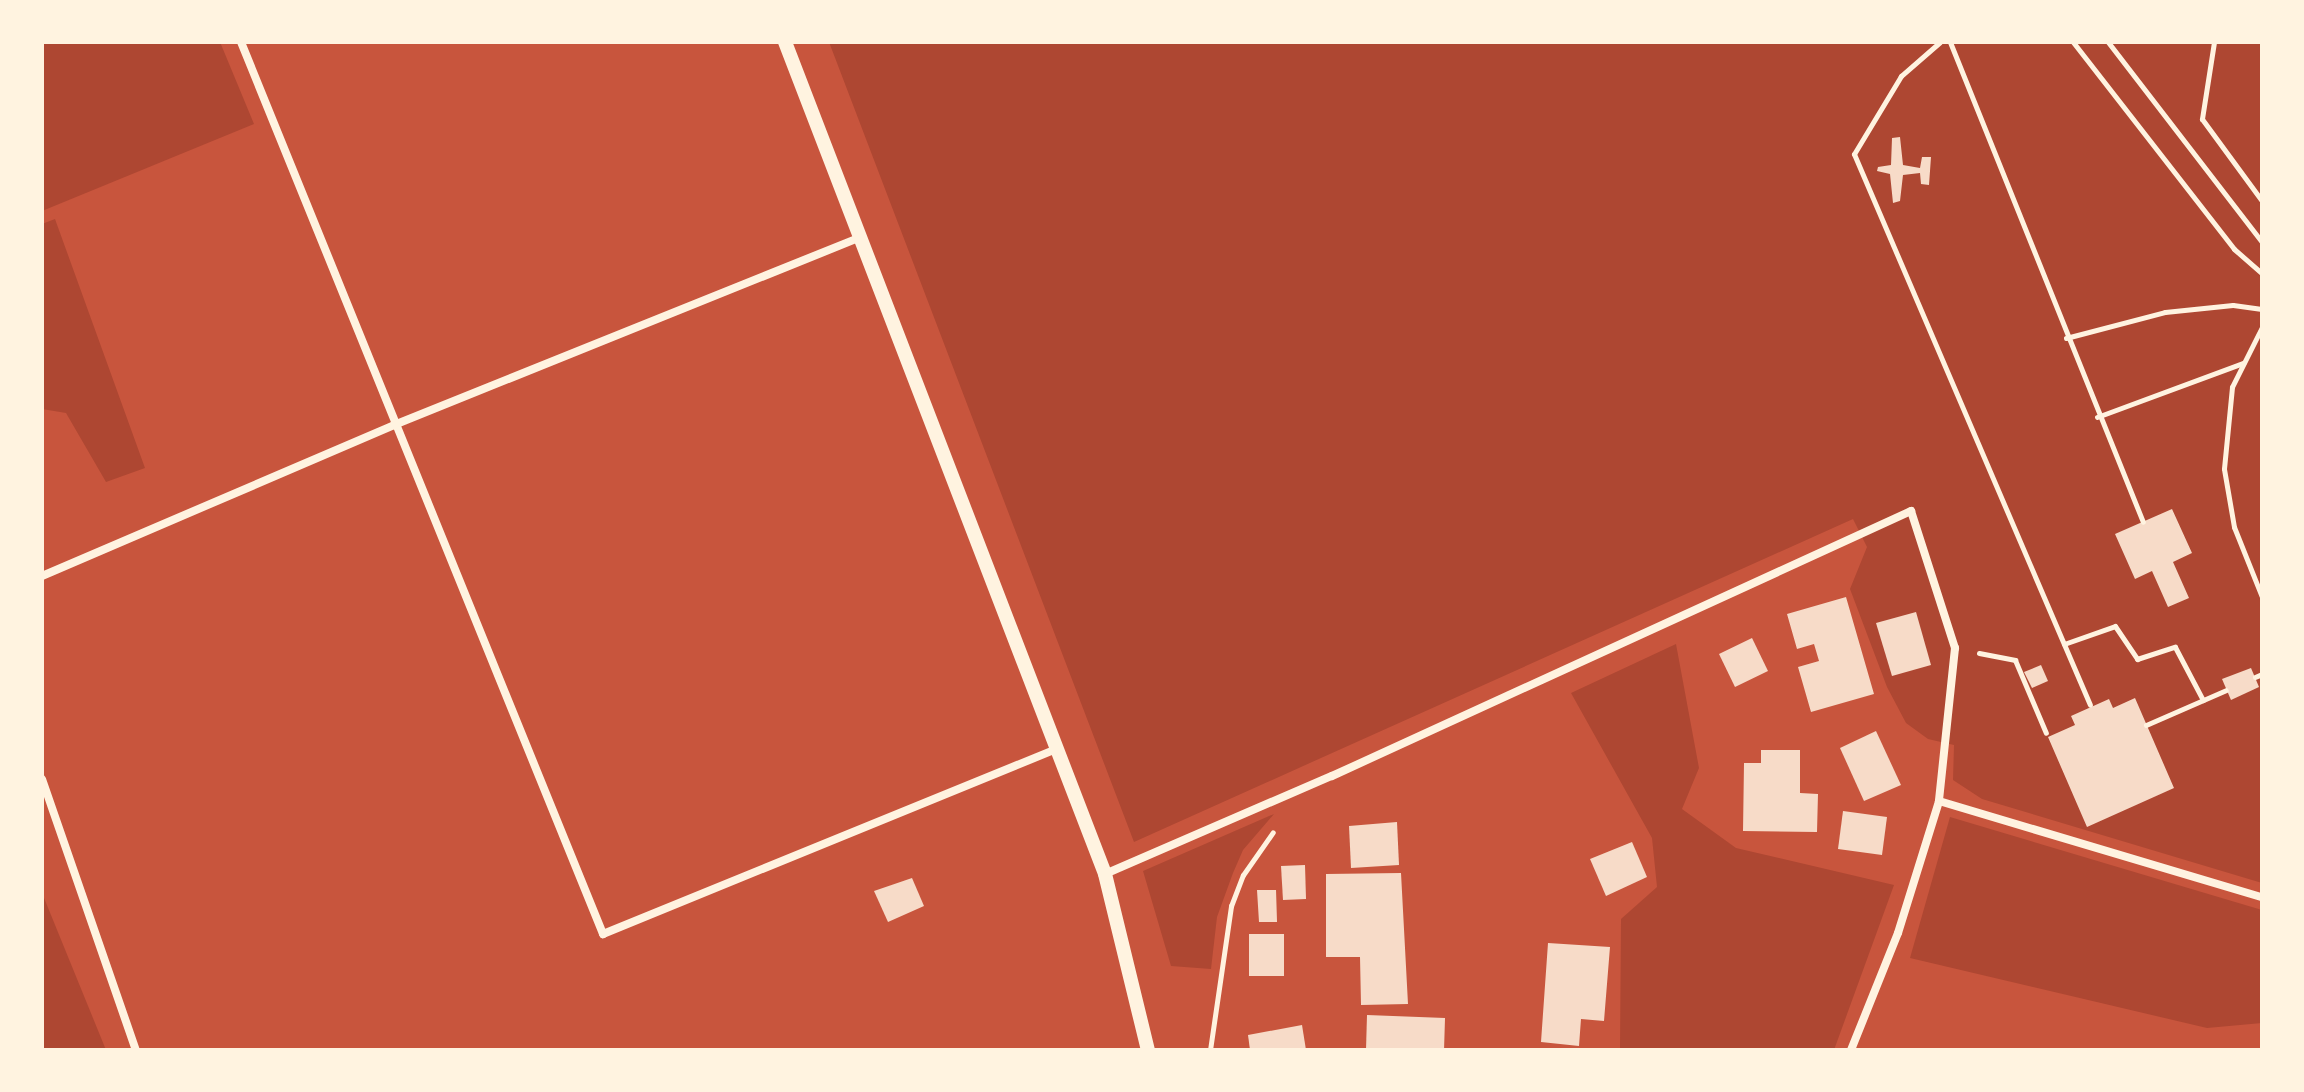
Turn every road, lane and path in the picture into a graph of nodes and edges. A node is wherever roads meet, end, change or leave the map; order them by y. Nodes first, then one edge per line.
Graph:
1 (241, 42) edge
2 (785, 42) edge
3 (1940, 42) edge
4 (1950, 42) edge
5 (2073, 42) edge
6 (2108, 42) edge
7 (2214, 42) edge
8 (2262, 201) edge
9 (861, 237) junction
10 (2262, 242) edge
11 (2262, 273) edge
12 (2262, 309) edge
13 (2262, 327) edge
14 (2066, 338) junction
15 (2244, 363) junction
16 (2097, 417) junction
17 (394, 425) junction
18 (2143, 522) dead end
19 (42, 576) edge
20 (2262, 597) edge
21 (2064, 644) junction
22 (1955, 648) junction
23 (2224, 691) dead end
24 (2203, 700) junction
25 (2090, 705) dead end
26 (2146, 725) dead end
27 (2046, 733) dead end
28 (1055, 750) junction
29 (42, 779) edge
30 (1939, 801) junction
31 (1281, 824) dead end
32 (1105, 874) junction
33 (2262, 897) edge
34 (136, 1050) edge
35 (1148, 1050) edge
36 (1210, 1050) edge
37 (1851, 1050) edge

1 - 17 street
2 - 9 street
3 - 21 path
4 - 14 path
5 - 11 path
6 - 10 path
7 - 8 path
9 - 17 street
9 - 28 street
12 - 14 path
13 - 15 path
14 - 16 path
15 - 16 path
15 - 20 path
16 - 18 path
17 - 19 street
17 - 28 street
21 - 24 path
21 - 25 path
22 - 27 path
22 - 30 street
22 - 32 street
23 - 24 path
24 - 26 path
28 - 32 street
29 - 34 street
30 - 33 street
30 - 37 street
31 - 36 path
32 - 35 street

